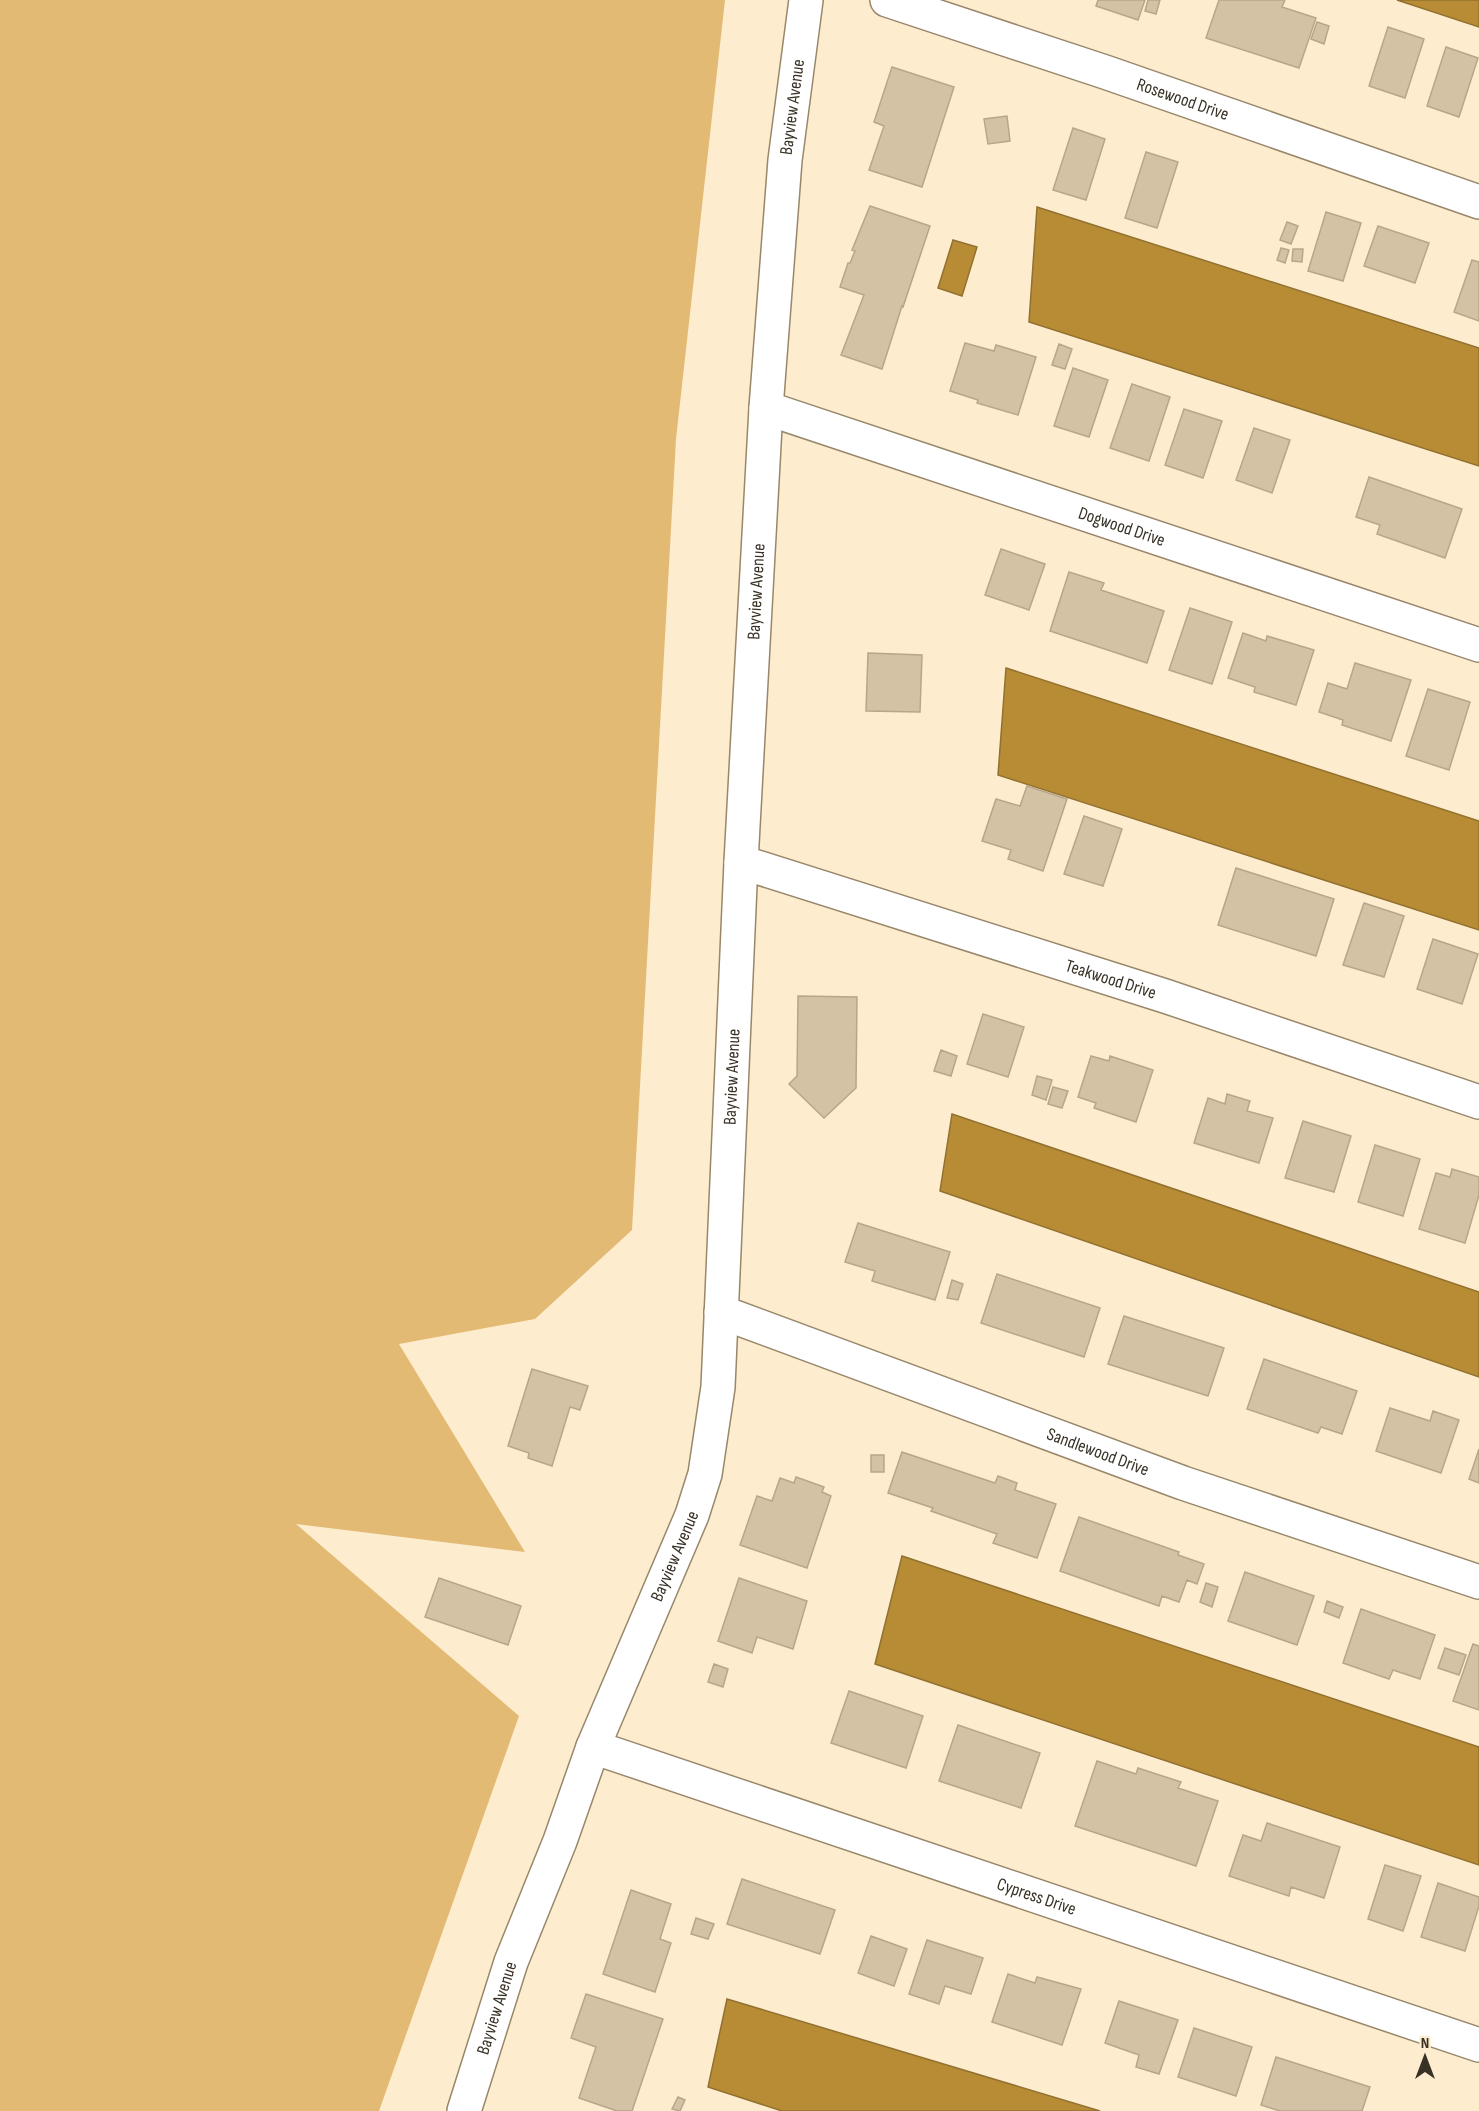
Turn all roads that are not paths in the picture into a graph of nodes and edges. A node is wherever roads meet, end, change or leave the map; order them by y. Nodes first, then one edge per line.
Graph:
1 (806, 0) edge
2 (887, 0) edge
3 (1479, 202) edge
4 (766, 408) junction
5 (1479, 645) edge
6 (741, 862) junction
7 (1479, 1102) edge
8 (721, 1312) junction
9 (1479, 1582) edge
10 (593, 1747) junction
11 (1479, 2045) edge
12 (464, 2111) edge

1 - 4 street, Bayview Avenue
2 - 3 street, Rosewood Drive
4 - 5 street, Dogwood Drive
4 - 6 street, Bayview Avenue
6 - 7 street, Teakwood Drive
6 - 8 street, Bayview Avenue
8 - 9 street, Sandlewood Drive
8 - 10 street, Bayview Avenue
10 - 11 street, Cypress Drive
10 - 12 street, Bayview Avenue

